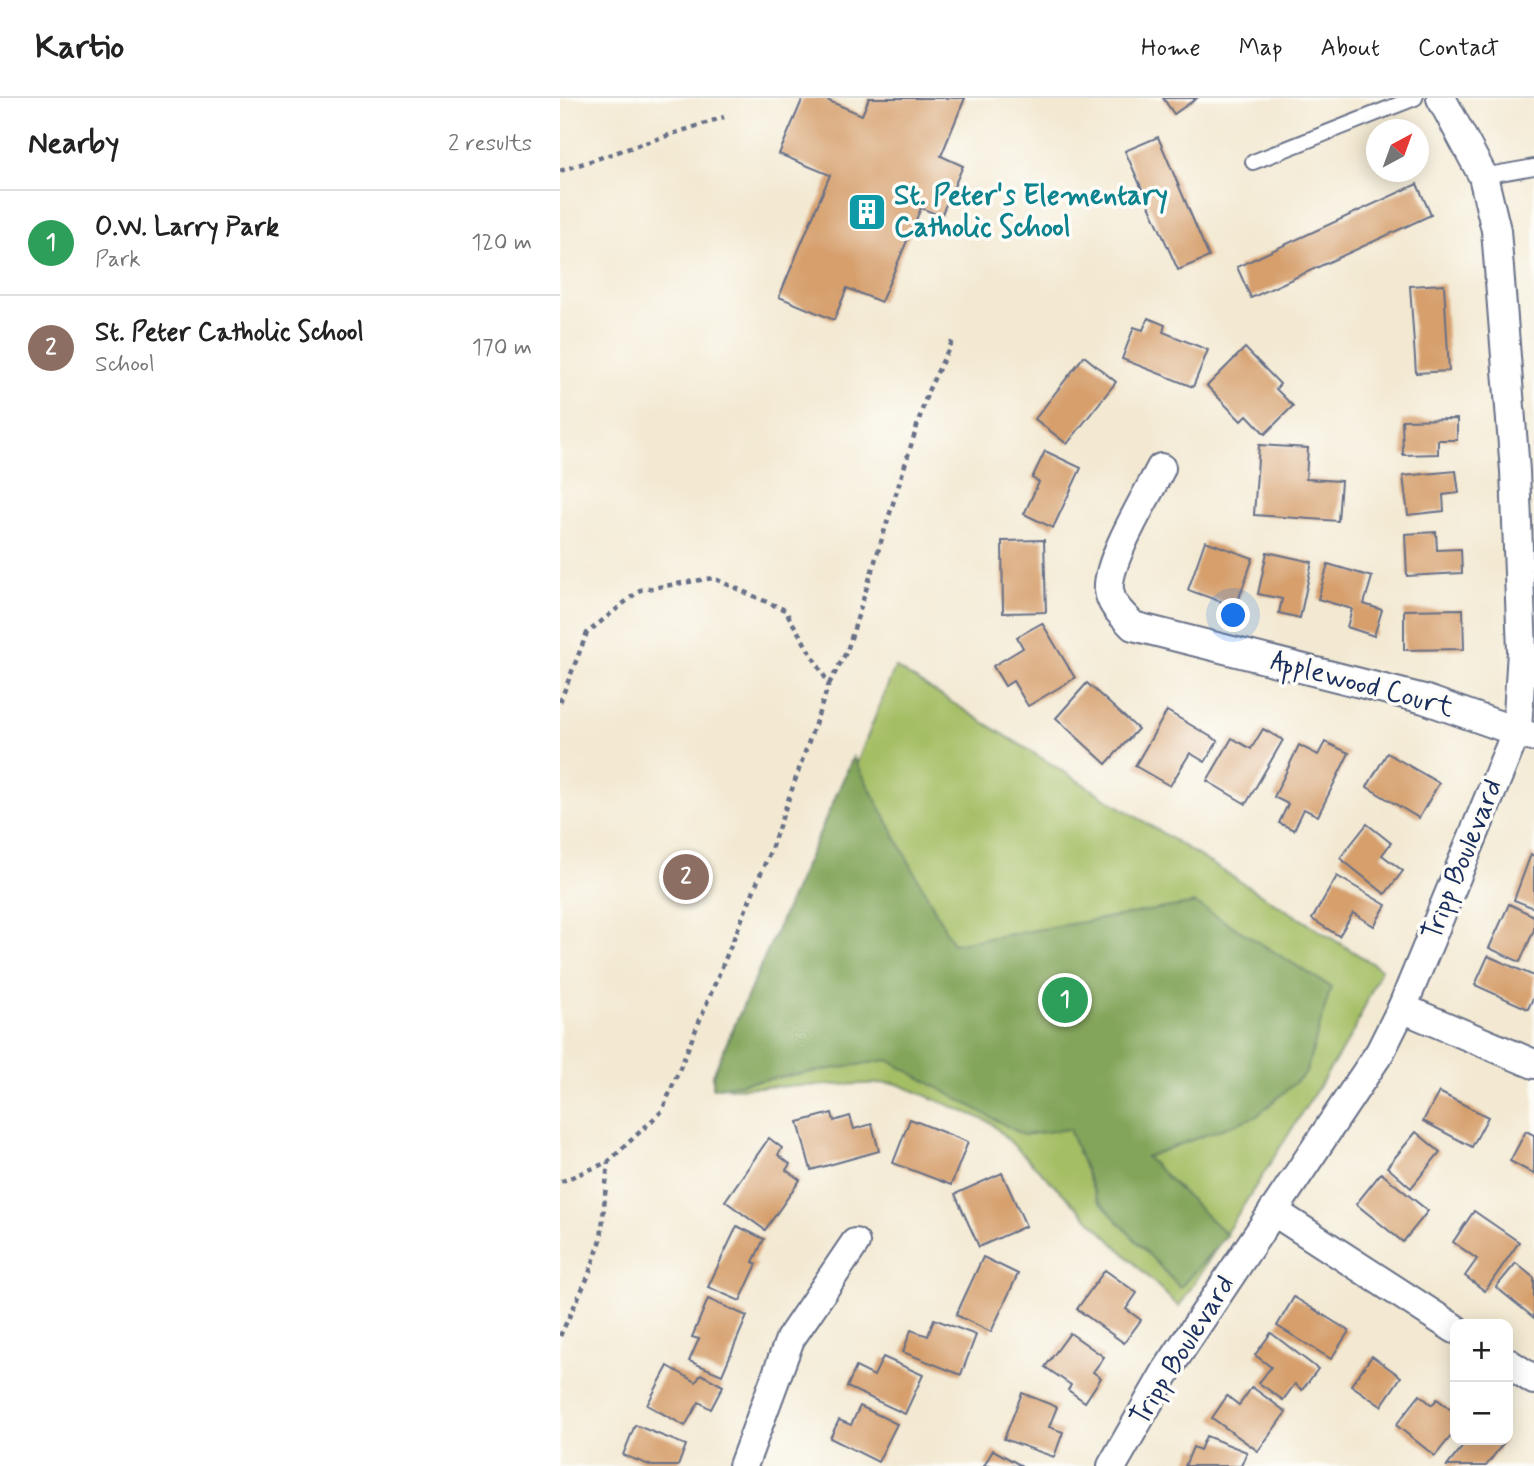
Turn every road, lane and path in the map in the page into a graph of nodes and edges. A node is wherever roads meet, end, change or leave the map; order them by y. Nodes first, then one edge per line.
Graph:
1 (1415, 98) edge
2 (1441, 98) edge
3 (724, 117) dead end
4 (1253, 162) dead end
5 (1534, 167) edge
6 (560, 170) edge
7 (1483, 176) junction
8 (953, 340) dead end
9 (1161, 468) dead end
10 (1525, 471) edge
11 (829, 684) junction
12 (560, 702) edge
13 (1525, 734) edge
14 (1402, 1008) junction
15 (1534, 1064) edge
16 (608, 1163) junction
17 (560, 1182) edge
18 (1273, 1211) junction
19 (855, 1244) dead end
20 (1450, 1326) edge
21 (560, 1336) edge
22 (1513, 1366) edge
23 (1534, 1380) edge
24 (743, 1466) edge
25 (1112, 1466) edge

1 - 4 lane
2 - 7 street, Tripp Boulevard
3 - 6 path
5 - 7 lane
7 - 10 street, Tripp Boulevard
8 - 11 path
9 - 13 street, Applewood Court
10 - 13 street, Tripp Boulevard
11 - 12 path
11 - 16 path
13 - 14 street, Tripp Boulevard
14 - 15 street
14 - 18 street, Tripp Boulevard
16 - 17 path
16 - 21 path
18 - 20 street
18 - 25 street, Tripp Boulevard
19 - 24 street
22 - 23 street

